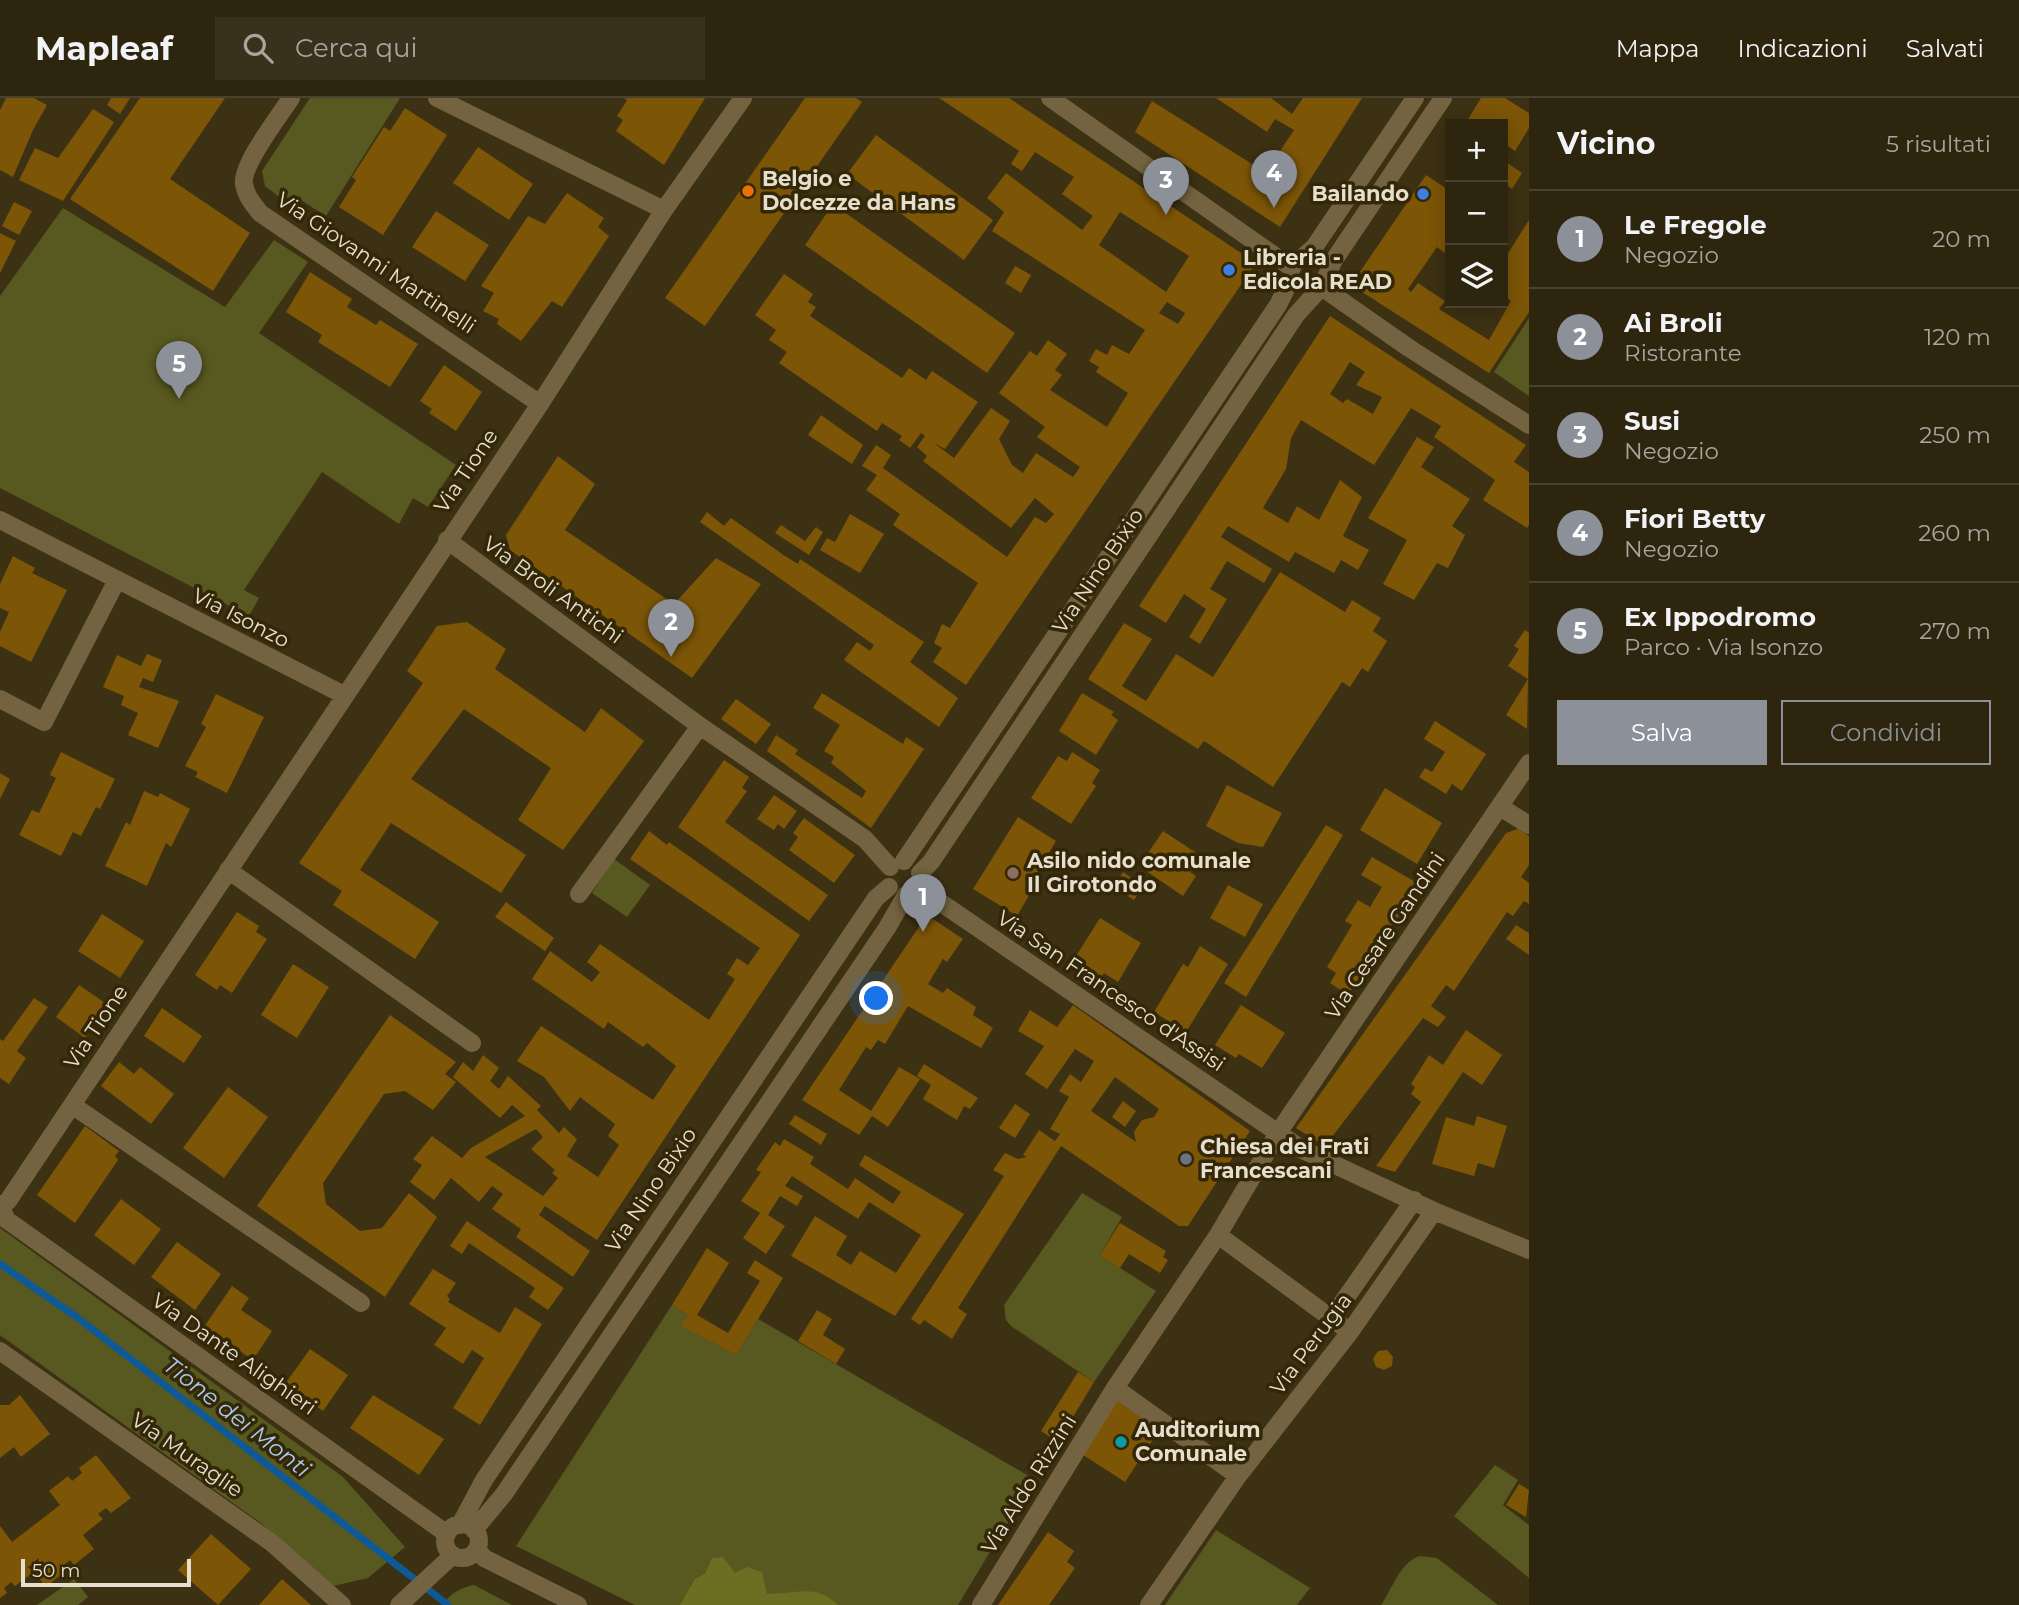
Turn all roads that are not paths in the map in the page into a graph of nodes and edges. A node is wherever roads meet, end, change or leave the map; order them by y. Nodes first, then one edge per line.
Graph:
1 (291, 98) edge
2 (437, 98) edge
3 (743, 98) edge
4 (1050, 98) edge
5 (1415, 98) edge
6 (1443, 98) edge
7 (664, 210) junction
8 (1294, 270) junction
9 (1321, 286) junction
10 (540, 404) junction
11 (1529, 425) edge
12 (0, 520) edge
13 (447, 540) junction
14 (117, 580) junction
15 (344, 695) junction
16 (0, 699) edge
17 (700, 726) junction
18 (1529, 763) edge
19 (1500, 807) junction
20 (1529, 825) edge
21 (897, 864) junction
22 (228, 870) junction
23 (915, 885) junction
24 (889, 887) junction
25 (579, 894) dead end
26 (472, 1043) dead end
27 (72, 1105) junction
28 (1278, 1133) junction
29 (1414, 1200) junction
30 (0, 1206) edge
31 (1434, 1211) junction
32 (1218, 1235) junction
33 (1529, 1250) edge
34 (361, 1303) dead end
35 (1331, 1319) junction
36 (1350, 1332) junction
37 (0, 1350) edge
38 (1115, 1388) junction
39 (1238, 1476) junction
40 (460, 1530) junction
41 (477, 1549) junction
42 (453, 1555) junction
43 (342, 1605) edge
44 (399, 1605) edge
45 (579, 1605) edge
46 (981, 1605) edge
47 (1149, 1605) edge

1 - 10 street, Via Giovanni Martinelli
2 - 7 street
3 - 7 street, Via Tione
4 - 8 street
5 - 8 street, Via Nino Bixio
6 - 9 street, Via Nino Bixio
7 - 10 street, Via Tione
8 - 9 street
8 - 9 street
8 - 21 street, Via Nino Bixio
9 - 11 street
9 - 23 street, Via Nino Bixio
10 - 13 street, Via Tione
12 - 14 street, Via Isonzo
13 - 15 street, Via Tione
13 - 17 street, Via Broli Antichi
14 - 15 street, Via Isonzo
14 - 16 street
15 - 22 street, Via Tione
17 - 21 street, Via Broli Antichi
17 - 25 street
18 - 19 street, Via Cesare Gandini
19 - 20 street
19 - 28 street, Via Cesare Gandini
21 - 23 street
21 - 24 street
22 - 26 street
22 - 27 street, Via Tione
23 - 24 street
23 - 28 street, Via San Francesco d'Assisi
23 - 40 street, Via Nino Bixio
24 - 40 street, Via Nino Bixio
27 - 30 street, Via Tione
27 - 34 street
28 - 29 street, Via San Francesco d'Assisi
28 - 32 street, Via Aldo Rizzini
29 - 31 street, Via San Francesco d'Assisi
29 - 35 street, Via Perugia
30 - 40 street, Via Dante Alighieri
31 - 33 street, Via San Francesco d'Assisi
31 - 36 street, Via Perugia
32 - 35 street
32 - 38 street, Via Aldo Rizzini
35 - 36 street
36 - 39 street, Via Perugia
37 - 43 street, Via Muraglie
38 - 39 street
38 - 46 street, Via Aldo Rizzini
39 - 47 street, Via Perugia
40 - 41 street
40 - 42 street
41 - 42 street
41 - 45 street
42 - 44 street

